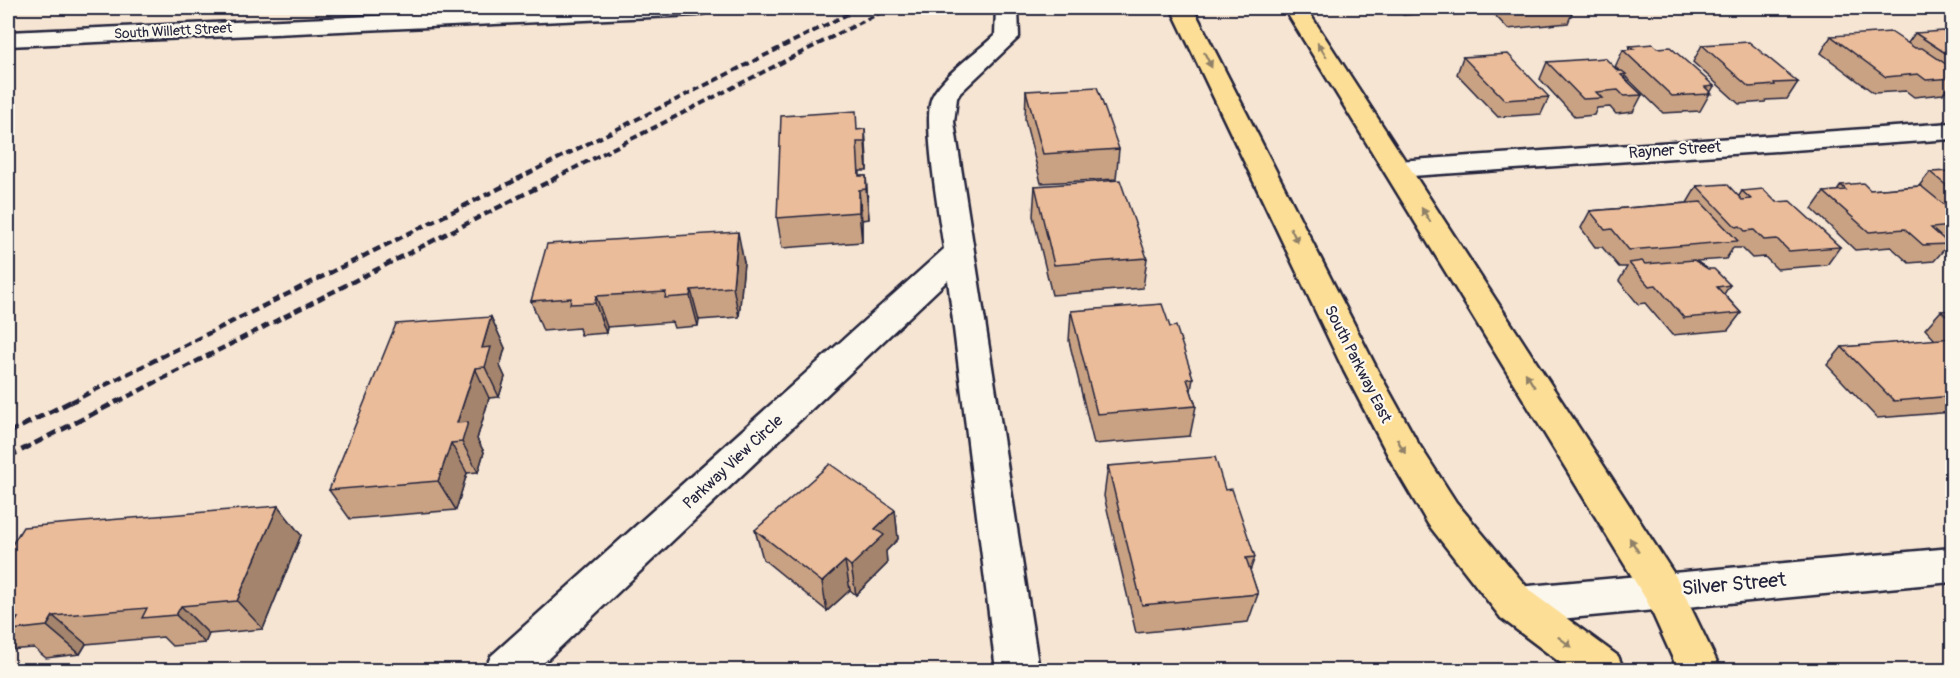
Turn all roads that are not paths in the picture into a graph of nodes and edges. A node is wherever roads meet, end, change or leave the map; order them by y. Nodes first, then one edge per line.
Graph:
1 (698, 8) edge
2 (1007, 8) edge
3 (1182, 8) edge
4 (1295, 8) edge
5 (435, 14) edge
6 (8, 39) edge
7 (1953, 131) edge
8 (1397, 168) junction
9 (958, 253) junction
10 (1953, 565) edge
11 (1662, 590) junction
12 (1516, 605) junction
13 (506, 670) edge
14 (1018, 670) edge
15 (1603, 670) edge
16 (1700, 670) edge

1 - 5 street, South Willett Street
2 - 9 street
3 -> 12 main road, South Parkway East
8 -> 4 main road
5 - 6 street, South Willett Street
7 - 8 street, Rayner Street
11 -> 8 main road
9 - 13 street, Parkway View Circle
9 - 14 street
10 - 11 street, Silver Street
11 - 12 street, Silver Street
11 - 16 main road
12 -> 15 main road, South Parkway East

